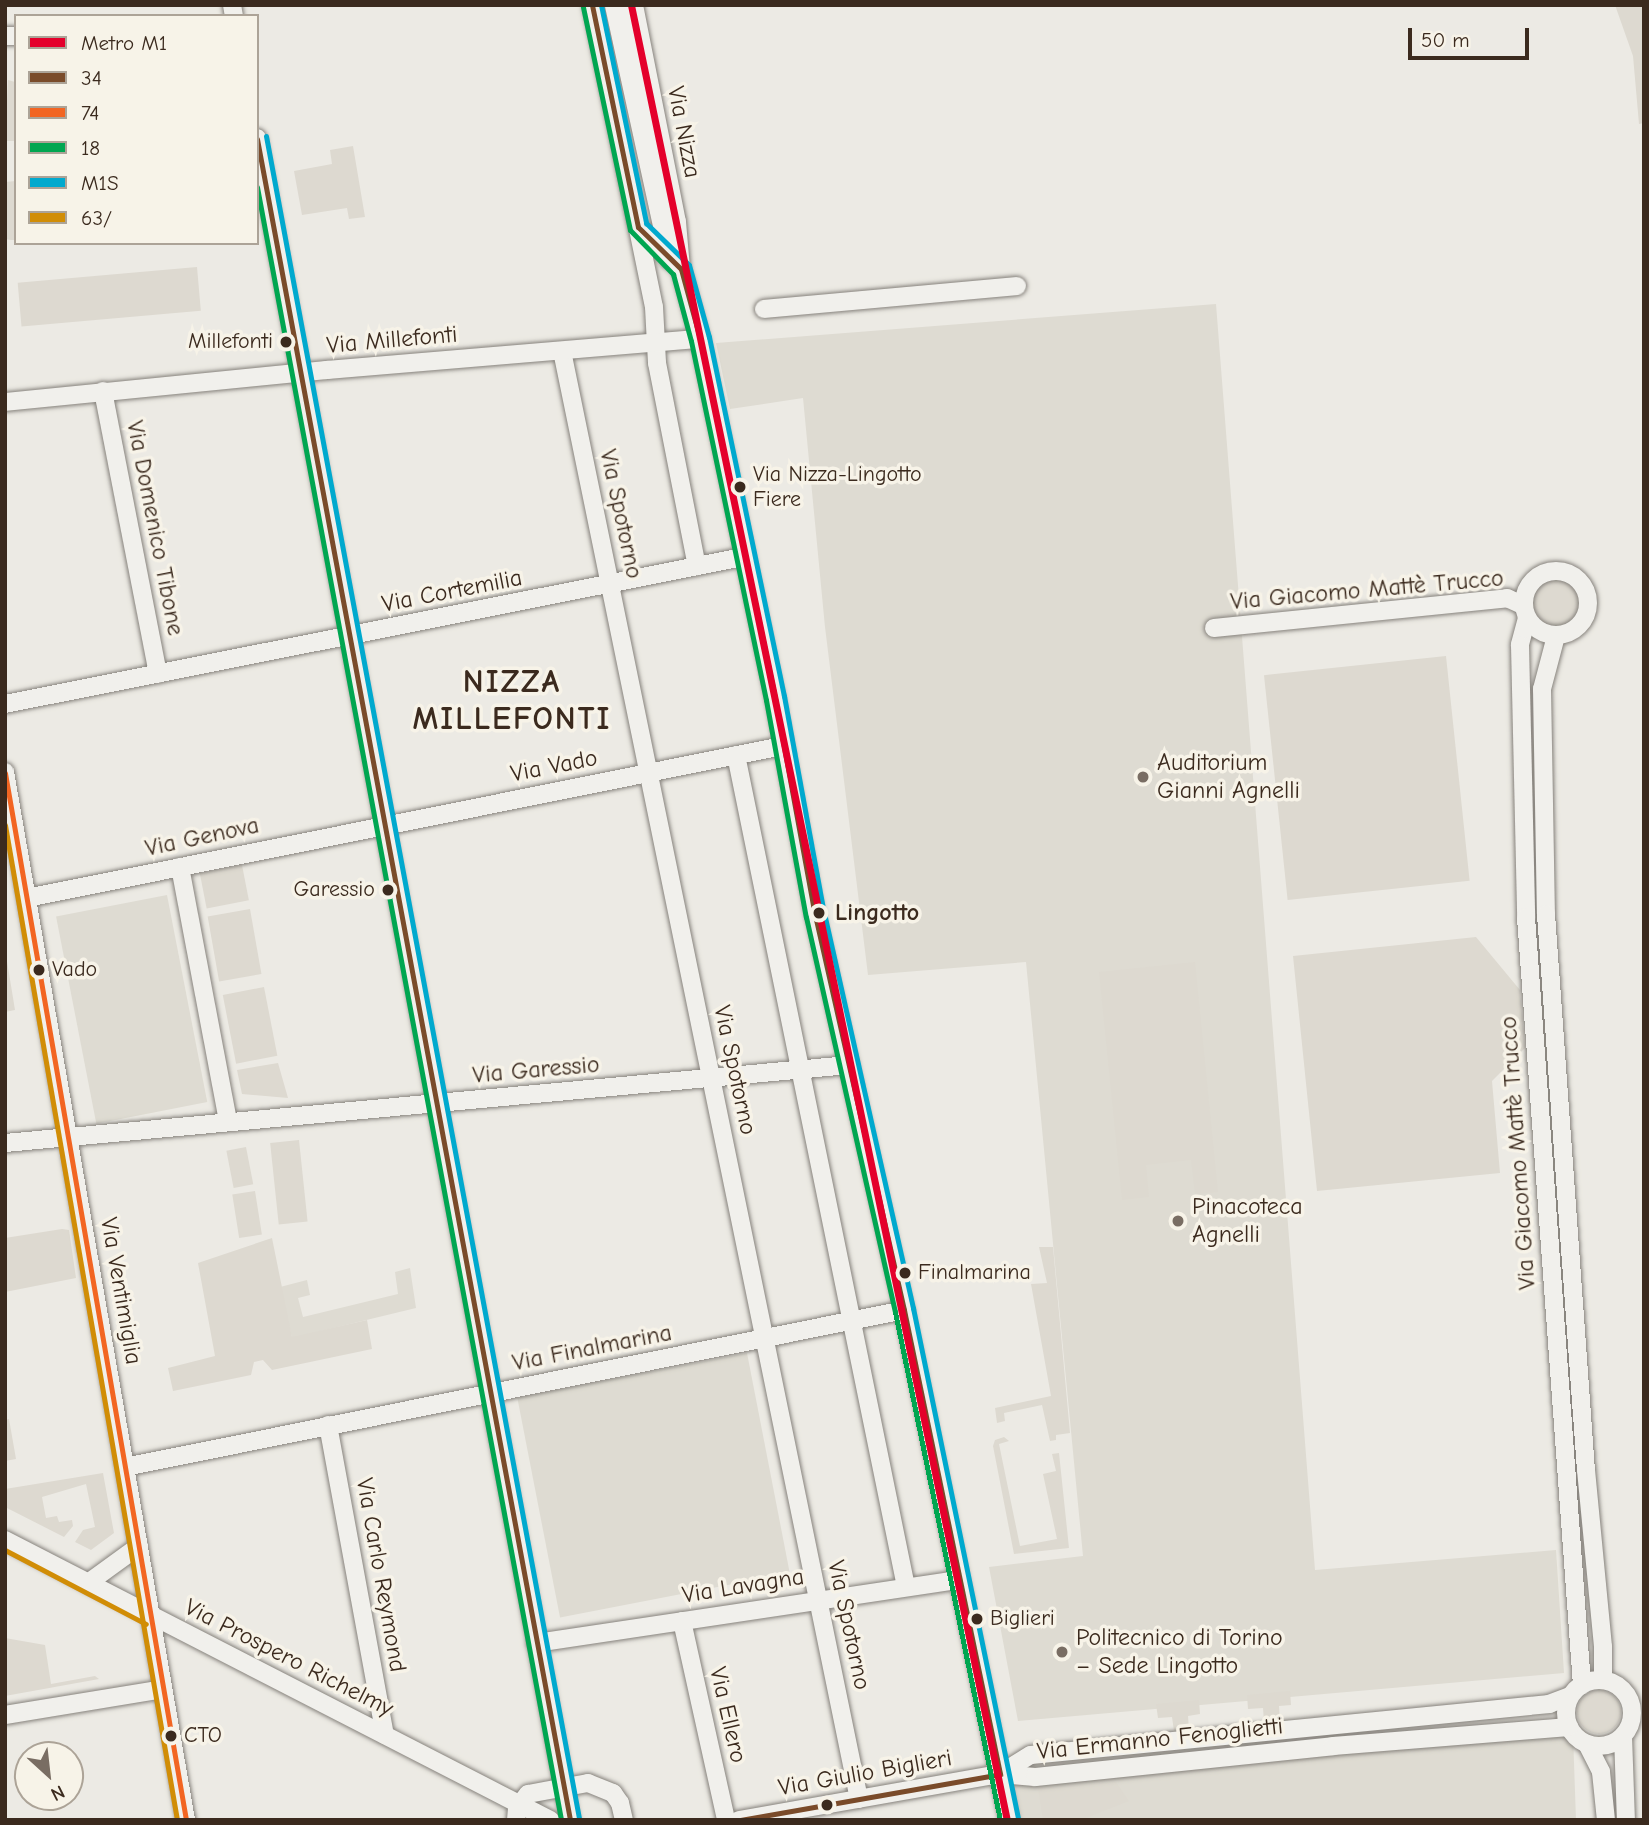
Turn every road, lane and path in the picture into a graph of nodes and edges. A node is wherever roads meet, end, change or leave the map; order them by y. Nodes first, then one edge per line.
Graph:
1 (592, 5) edge
2 (615, 5) edge
3 (634, 5) edge
4 (259, 149) edge
5 (638, 227) junction
6 (675, 264) junction
7 (1017, 286) dead end
8 (764, 309) dead end
9 (700, 339) junction
10 (656, 343) junction
11 (562, 351) junction
12 (301, 372) junction
13 (103, 391) junction
14 (5, 402) edge
15 (743, 557) junction
16 (697, 566) junction
17 (610, 584) junction
18 (1525, 612) junction
19 (1214, 628) dead end
20 (350, 636) junction
21 (1556, 636) junction
22 (158, 674) junction
23 (5, 704) edge
24 (772, 748) dead end
25 (736, 755) junction
26 (5, 772) edge
27 (649, 772) junction
28 (386, 825) junction
29 (180, 867) junction
30 (27, 898) junction
31 (849, 1065) junction
32 (801, 1070) junction
33 (711, 1079) junction
34 (436, 1104) junction
35 (228, 1122) junction
36 (70, 1138) junction
37 (5, 1143) edge
38 (904, 1310) junction
39 (850, 1320) junction
40 (764, 1338) junction
41 (490, 1393) junction
42 (328, 1425) junction
43 (125, 1466) junction
44 (5, 1540) edge
45 (139, 1546) junction
46 (959, 1580) junction
47 (88, 1583) junction
48 (906, 1587) junction
49 (819, 1600) junction
50 (150, 1616) junction
51 (682, 1620) junction
52 (536, 1643) junction
53 (1602, 1680) junction
54 (163, 1689) junction
55 (1576, 1691) junction
56 (5, 1715) edge
57 (1569, 1727) junction
58 (385, 1735) junction
59 (1622, 1736) junction
60 (1587, 1744) junction
61 (1000, 1774) junction
62 (563, 1785) junction
63 (859, 1799) junction
64 (518, 1811) edge
65 (186, 1820) edge
66 (550, 1820) edge
67 (570, 1820) edge
68 (624, 1820) edge
69 (726, 1820) edge
70 (739, 1820) edge
71 (1010, 1820) edge
72 (1606, 1820) edge
73 (1626, 1820) edge

1 - 5 street
2 - 6 main road
3 - 6 street, Via Nizza
4 - 12 street
5 - 6 street
5 - 10 street
6 - 9 street, Via Nizza
7 - 8 street
9 - 10 street, Via Millefonti
9 - 15 street, Via Nizza
10 - 11 street, Via Millefonti
10 - 16 street
11 - 12 street, Via Millefonti
11 - 17 street, Via Spotorno
12 - 13 street, Via Millefonti
12 - 20 street
13 - 14 street, Via Millefonti
13 - 22 street, Via Domenico Tibone
15 - 16 street, Via Cortemilia
15 - 31 street, Via Nizza
16 - 17 street, Via Cortemilia
17 - 20 street, Via Cortemilia
17 - 27 street, Via Spotorno
18 - 19 street, Via Giacomo Mattè Trucco
18 - 21 street
18 - 21 street
18 - 55 street, Via Giacomo Mattè Trucco
20 - 22 street, Via Cortemilia
20 - 28 street
21 - 53 street, Via Giacomo Mattè Trucco
22 - 23 street, Via Cortemilia
24 - 25 street, Via Vado
25 - 27 street, Via Vado
25 - 32 street
26 - 30 street, Via Ventimiglia
27 - 28 street, Via Vado
27 - 33 street, Via Spotorno
28 - 29 street, Via Genova
28 - 34 street
29 - 30 street, Via Genova
29 - 35 street
30 - 36 street, Via Ventimiglia
31 - 32 street, Via Garessio
31 - 38 street, Via Nizza
32 - 33 street, Via Garessio
32 - 39 street
33 - 34 street, Via Garessio
33 - 40 street, Via Spotorno
34 - 35 street, Via Garessio
34 - 41 street
35 - 36 street, Via Garessio
36 - 37 street, Via Garessio
36 - 43 street, Via Ventimiglia
38 - 39 street, Via Finalmarina
38 - 46 street, Via Nizza
39 - 40 street, Via Finalmarina
39 - 48 street
40 - 41 street, Via Finalmarina
40 - 49 street, Via Spotorno
41 - 42 street, Via Finalmarina
41 - 52 street
42 - 43 street, Via Finalmarina
42 - 58 street, Via Carlo Reymond
43 - 45 street, Via Ventimiglia
44 - 47 street, Via Prospero Richelmy
45 - 47 street
45 - 50 street, Via Ventimiglia
46 - 48 street, Via Lavagna
46 - 61 street, Via Nizza
47 - 50 street, Via Prospero Richelmy
48 - 49 street, Via Lavagna
49 - 51 street, Via Lavagna
49 - 63 street, Via Spotorno
50 - 54 street, Via Ventimiglia
50 - 58 street, Via Prospero Richelmy
51 - 52 street, Via Lavagna
51 - 69 street, Via Ellero
52 - 62 street
53 - 55 street
53 - 59 street
54 - 56 street
54 - 65 street, Via Ventimiglia
55 - 57 street
55 - 61 street, Via Ermanno Fenoglietti
57 - 60 street
57 - 61 street, Via Ermanno Fenoglietti
58 - 64 street, Via Prospero Richelmy
59 - 60 street
59 - 73 street
60 - 72 street
61 - 63 street, Via Giulio Biglieri
61 - 71 street, Via Nizza
62 - 64 street
62 - 67 street
62 - 68 street
63 - 70 street, Via Giulio Biglieri
64 - 66 street, Via Prospero Richelmy

